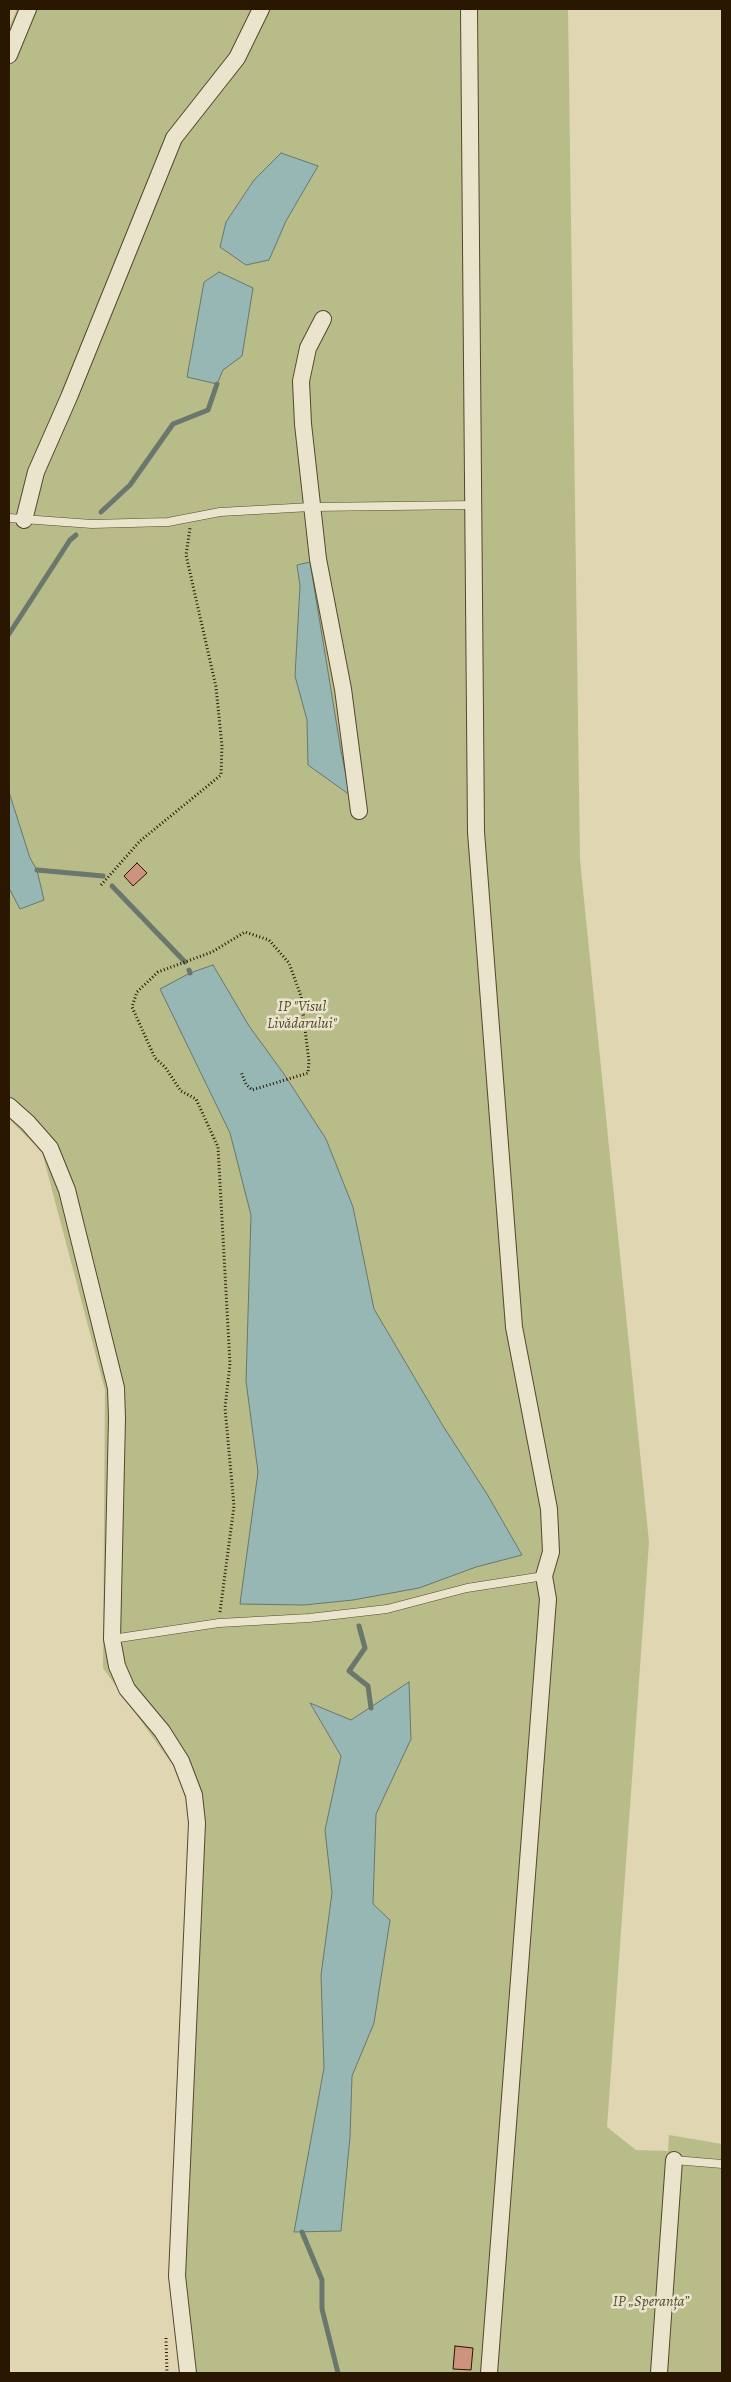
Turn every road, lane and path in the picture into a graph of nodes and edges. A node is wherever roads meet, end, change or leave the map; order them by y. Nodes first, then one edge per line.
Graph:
1 (28, 9) edge
2 (261, 9) edge
3 (469, 9) edge
4 (9, 56) edge
5 (323, 319) dead end
6 (475, 505) junction
7 (311, 507) junction
8 (192, 517) junction
9 (16, 519) edge
10 (358, 811) dead end
11 (101, 885) dead end
12 (240, 1072) dead end
13 (9, 1106) edge
14 (544, 1576) junction
15 (219, 1623) junction
16 (112, 1639) junction
17 (674, 2160) joint
18 (722, 2164) edge
19 (188, 2373) edge
20 (489, 2373) edge
21 (659, 2373) edge

1 - 4 street
2 - 9 street
3 - 6 street
5 - 7 street
6 - 7 lane
6 - 14 street
7 - 8 lane
7 - 10 street
8 - 9 lane
8 - 11 path
12 - 15 path
13 - 16 street
14 - 15 lane
14 - 20 street
15 - 16 lane
16 - 19 street
17 - 18 lane
17 - 21 street

